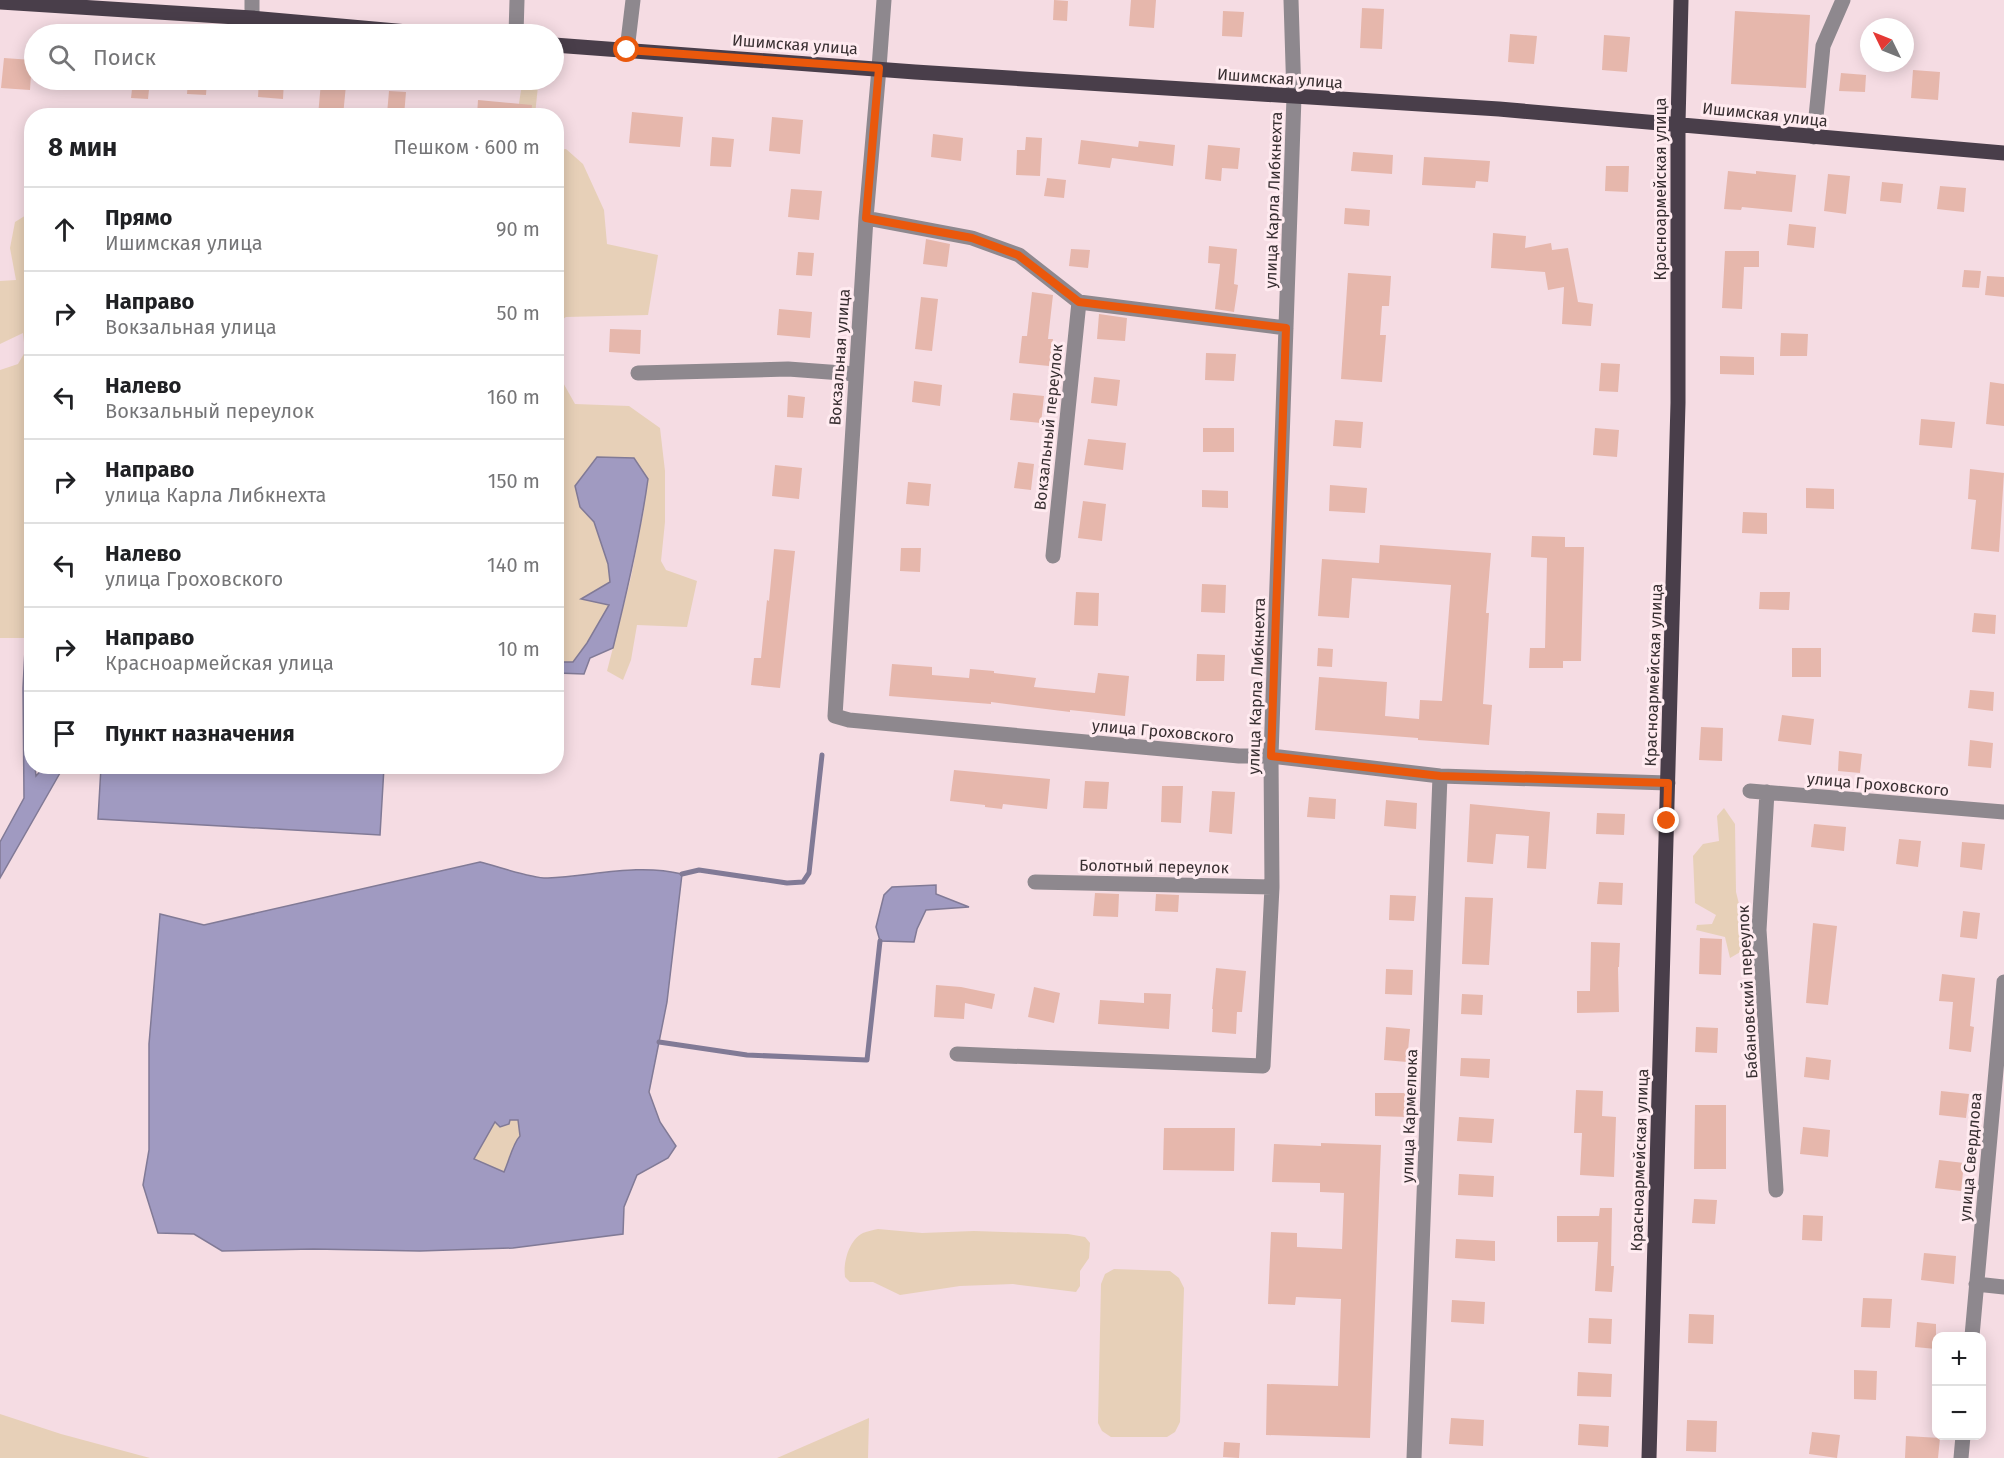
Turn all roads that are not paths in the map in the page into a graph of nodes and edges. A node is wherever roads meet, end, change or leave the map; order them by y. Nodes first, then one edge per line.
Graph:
1 (252, 0) edge
2 (517, 0) edge
3 (633, 0) edge
4 (884, 0) edge
5 (1291, 0) edge
6 (1681, 0) edge
7 (1844, 0) edge
8 (0, 2) edge
9 (92, 4) edge
10 (252, 18) junction
11 (319, 24) edge
12 (516, 24) edge
13 (564, 46) edge
14 (627, 50) junction
15 (879, 68) junction
16 (1294, 97) junction
17 (1678, 123) junction
18 (1815, 137) junction
19 (2004, 153) edge
20 (866, 218) junction
21 (1079, 302) junction
22 (1286, 328) junction
23 (638, 373) dead end
24 (856, 374) junction
25 (1053, 556) dead end
26 (835, 716) joint
27 (1271, 756) junction
28 (1440, 776) junction
29 (1668, 783) junction
30 (1750, 791) dead end
31 (1767, 792) junction
32 (2004, 812) edge
33 (1035, 882) dead end
34 (1272, 886) junction
35 (2004, 981) edge
36 (957, 1054) dead end
37 (1776, 1190) dead end
38 (1977, 1284) junction
39 (2004, 1287) edge
40 (1972, 1332) edge
41 (1963, 1440) edge
42 (1414, 1458) edge
43 (1649, 1458) edge
44 (1961, 1458) edge

1 - 10 street
2 - 12 street
3 - 14 street
4 - 15 street, Вокзальная улица
5 - 16 street, улица Карла Либкнехта
6 - 17 main road, Красноармейская улица
7 - 18 street
8 - 9 main road
9 - 10 main road
10 - 11 main road
13 - 14 main road, Ишимская улица
14 - 15 main road, Ишимская улица
15 - 16 main road, Ишимская улица
15 - 20 street, Вокзальная улица
16 - 17 main road, Ишимская улица
16 - 22 street, улица Карла Либкнехта
17 - 18 main road, Ишимская улица
17 - 29 main road, Красноармейская улица
18 - 19 main road, Ишимская улица
20 - 21 street
20 - 24 street, Вокзальная улица
21 - 22 street
21 - 25 street, Вокзальный переулок
22 - 27 street, улица Карла Либкнехта
23 - 24 street
24 - 26 street, Вокзальная улица
26 - 27 street, улица Гроховского
27 - 28 street, улица Гроховского
27 - 34 street, улица Карла Либкнехта
28 - 29 street, улица Гроховского
28 - 42 street, улица Кармелюка
29 - 43 main road, Красноармейская улица
30 - 31 street, улица Гроховского
31 - 32 street, улица Гроховского
31 - 37 street, Бабановский переулок
33 - 34 street, Болотный переулок
34 - 36 street, улица Карла Либкнехта
35 - 38 street, улица Свердлова
38 - 39 street
38 - 40 street, улица Свердлова
41 - 44 street

